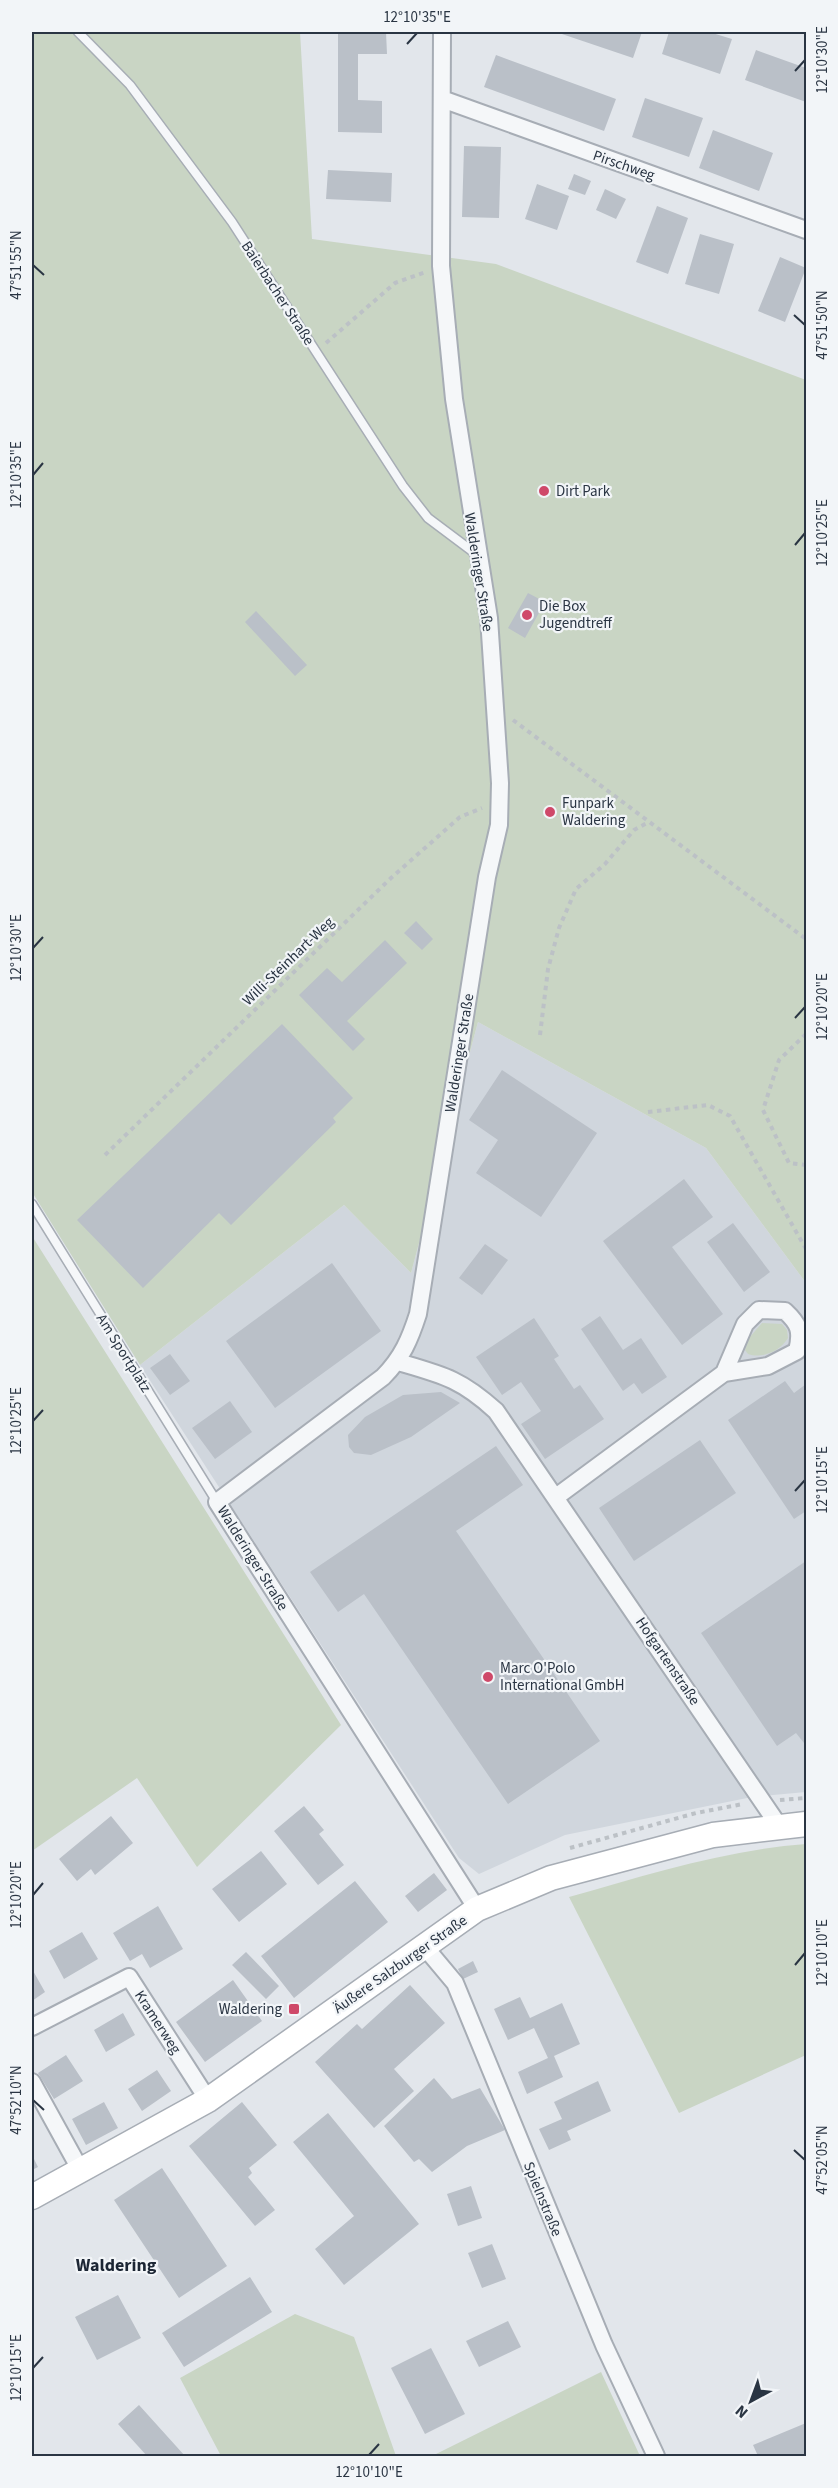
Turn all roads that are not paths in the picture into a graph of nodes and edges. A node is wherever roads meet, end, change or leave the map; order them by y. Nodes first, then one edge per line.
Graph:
1 (78, 32) edge
2 (442, 32) edge
3 (442, 99) junction
4 (807, 230) edge
5 (476, 554) junction
6 (32, 1204) edge
7 (398, 1362) junction
8 (724, 1373) junction
9 (556, 1497) junction
10 (217, 1502) junction
11 (807, 1824) edge
12 (778, 1826) junction
13 (477, 1909) junction
14 (424, 1946) junction
15 (32, 2027) edge
16 (32, 2082) edge
17 (207, 2100) junction
18 (81, 2171) junction
19 (32, 2197) edge
20 (656, 2457) edge

1 - 5 lane, Baierbacher Straße
2 - 3 street, Walderinger Straße
3 - 4 street, Pirschweg
3 - 5 street, Walderinger Straße
5 - 7 street, Walderinger Straße
6 - 10 lane, Am Sportplatz
7 - 9 street, Hofgartenstraße
7 - 10 street, Walderinger Straße
8 - 8 street
8 - 9 street
9 - 12 street, Hofgartenstraße
10 - 13 street, Walderinger Straße
11 - 12 main road, Äußere Salzburger Straße
12 - 13 main road, Äußere Salzburger Straße
13 - 14 main road, Äußere Salzburger Straße
14 - 17 main road, Äußere Salzburger Straße
14 - 20 street, Spielnstraße
15 - 17 street, Kramerweg
16 - 18 street
17 - 18 main road, Äußere Salzburger Straße
18 - 19 main road, Äußere Salzburger Straße

